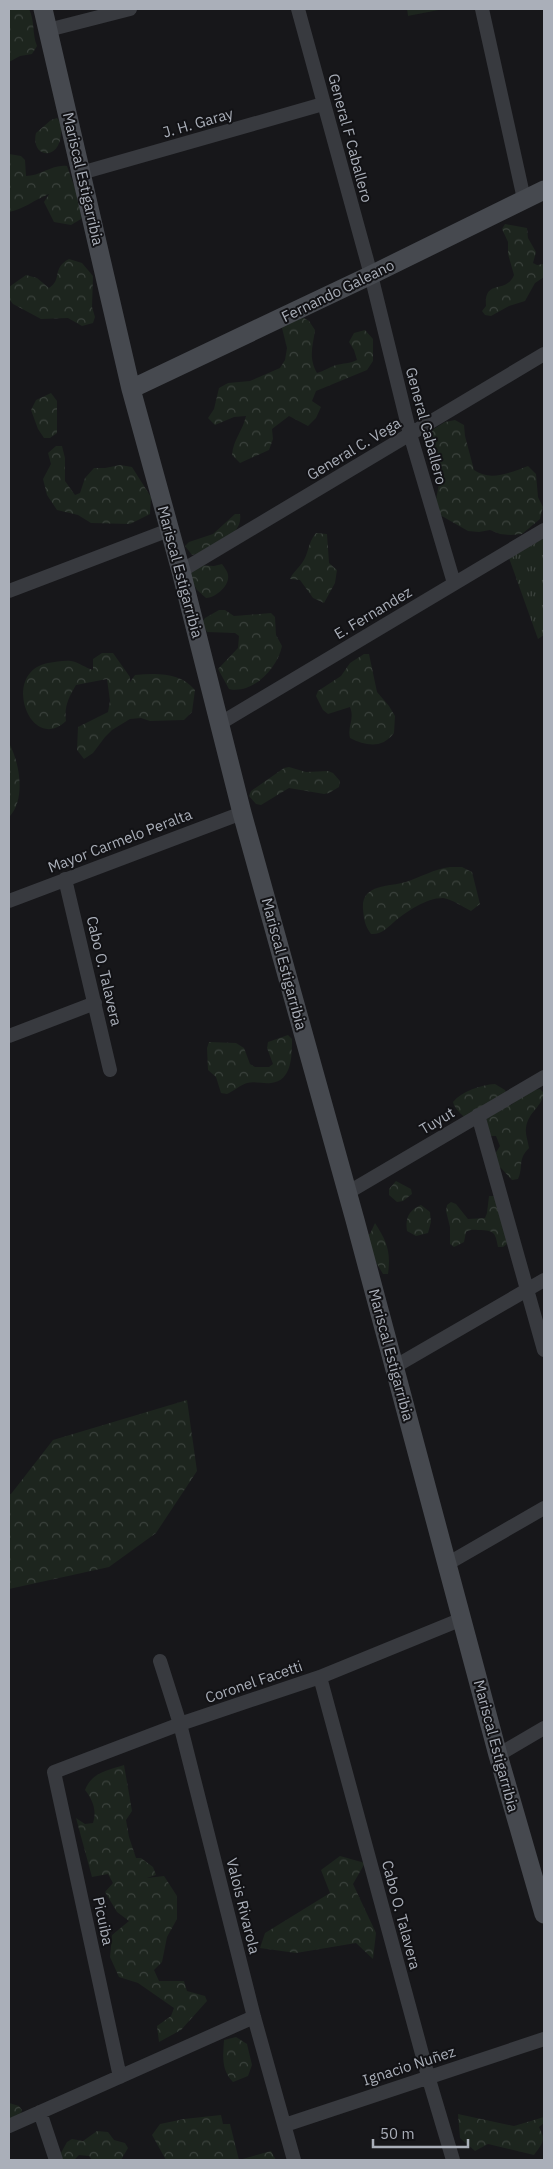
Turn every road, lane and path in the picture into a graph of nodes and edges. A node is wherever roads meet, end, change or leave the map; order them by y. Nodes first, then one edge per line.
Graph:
1 (43, 9) edge
2 (130, 9) edge
3 (298, 9) edge
4 (482, 9) edge
5 (48, 30) junction
6 (323, 104) junction
7 (81, 173) junction
8 (544, 190) edge
9 (524, 199) junction
10 (371, 275) junction
11 (544, 354) edge
12 (131, 389) junction
13 (410, 434) junction
14 (169, 530) junction
15 (544, 530) edge
16 (181, 571) junction
17 (454, 583) junction
18 (9, 591) edge
19 (219, 724) junction
20 (242, 813) junction
21 (65, 879) junction
22 (9, 901) edge
23 (95, 1003) junction
24 (9, 1036) edge
25 (110, 1070) dead end
26 (544, 1077) edge
27 (478, 1115) junction
28 (347, 1193) junction
29 (544, 1280) edge
30 (528, 1289) junction
31 (544, 1350) edge
32 (394, 1366) junction
33 (544, 1508) edge
34 (447, 1564) junction
35 (462, 1619) junction
36 (160, 1661) dead end
37 (320, 1677) junction
38 (180, 1724) junction
39 (544, 1728) edge
40 (498, 1755) junction
41 (54, 1772) joint
42 (544, 1914) edge
43 (254, 2017) junction
44 (544, 2039) edge
45 (428, 2076) junction
46 (120, 2077) junction
47 (40, 2112) junction
48 (285, 2125) junction
49 (9, 2126) edge
50 (56, 2160) edge
51 (294, 2160) edge
52 (453, 2160) edge

1 - 5 street, Mariscal Estigarribia
2 - 5 street
3 - 6 street, General F Caballero
4 - 9 street
5 - 7 street, Mariscal Estigarribia
6 - 7 street, J. H. Garay
6 - 10 street, General F Caballero
7 - 12 street, Mariscal Estigarribia
8 - 9 street, Fernando Galeano
9 - 10 street, Fernando Galeano
10 - 12 street, Fernando Galeano
10 - 13 street, General Caballero
11 - 13 street, General C. Vega
12 - 14 street, Mariscal Estigarribia
13 - 16 street, General C. Vega
13 - 17 street, General Caballero
14 - 16 street, Mariscal Estigarribia
14 - 18 street
15 - 17 street, E. Fernandez
16 - 19 street, Mariscal Estigarribia
17 - 19 street, E. Fernandez
19 - 20 street, Mariscal Estigarribia
20 - 21 street, Mayor Carmelo Peralta
20 - 28 street, Mariscal Estigarribia
21 - 22 street, Mayor Carmelo Peralta
21 - 23 street, Cabo O. Talavera
23 - 24 street
23 - 25 street, Cabo O. Talavera
26 - 27 street, Tuyut
27 - 28 street, Tuyut
27 - 30 street
28 - 32 street, Mariscal Estigarribia
29 - 30 street
30 - 31 street
30 - 32 street
32 - 34 street, Mariscal Estigarribia
33 - 34 street
34 - 35 street, Mariscal Estigarribia
35 - 37 street, Coronel Facetti
35 - 40 street, Mariscal Estigarribia
36 - 38 street, Valois Rivarola
37 - 38 street, Coronel Facetti
37 - 45 street, Cabo O. Talavera
38 - 41 street, Coronel Facetti
38 - 43 street, Valois Rivarola
39 - 40 street
40 - 42 street, Mariscal Estigarribia
41 - 46 street, Picuiba
43 - 46 street
43 - 48 street, Valois Rivarola
44 - 45 street, Ignacio Nuñez
45 - 48 street, Ignacio Nuñez
45 - 52 street, Cabo O. Talavera
46 - 47 street
47 - 49 street
47 - 50 street
48 - 51 street, Valois Rivarola

